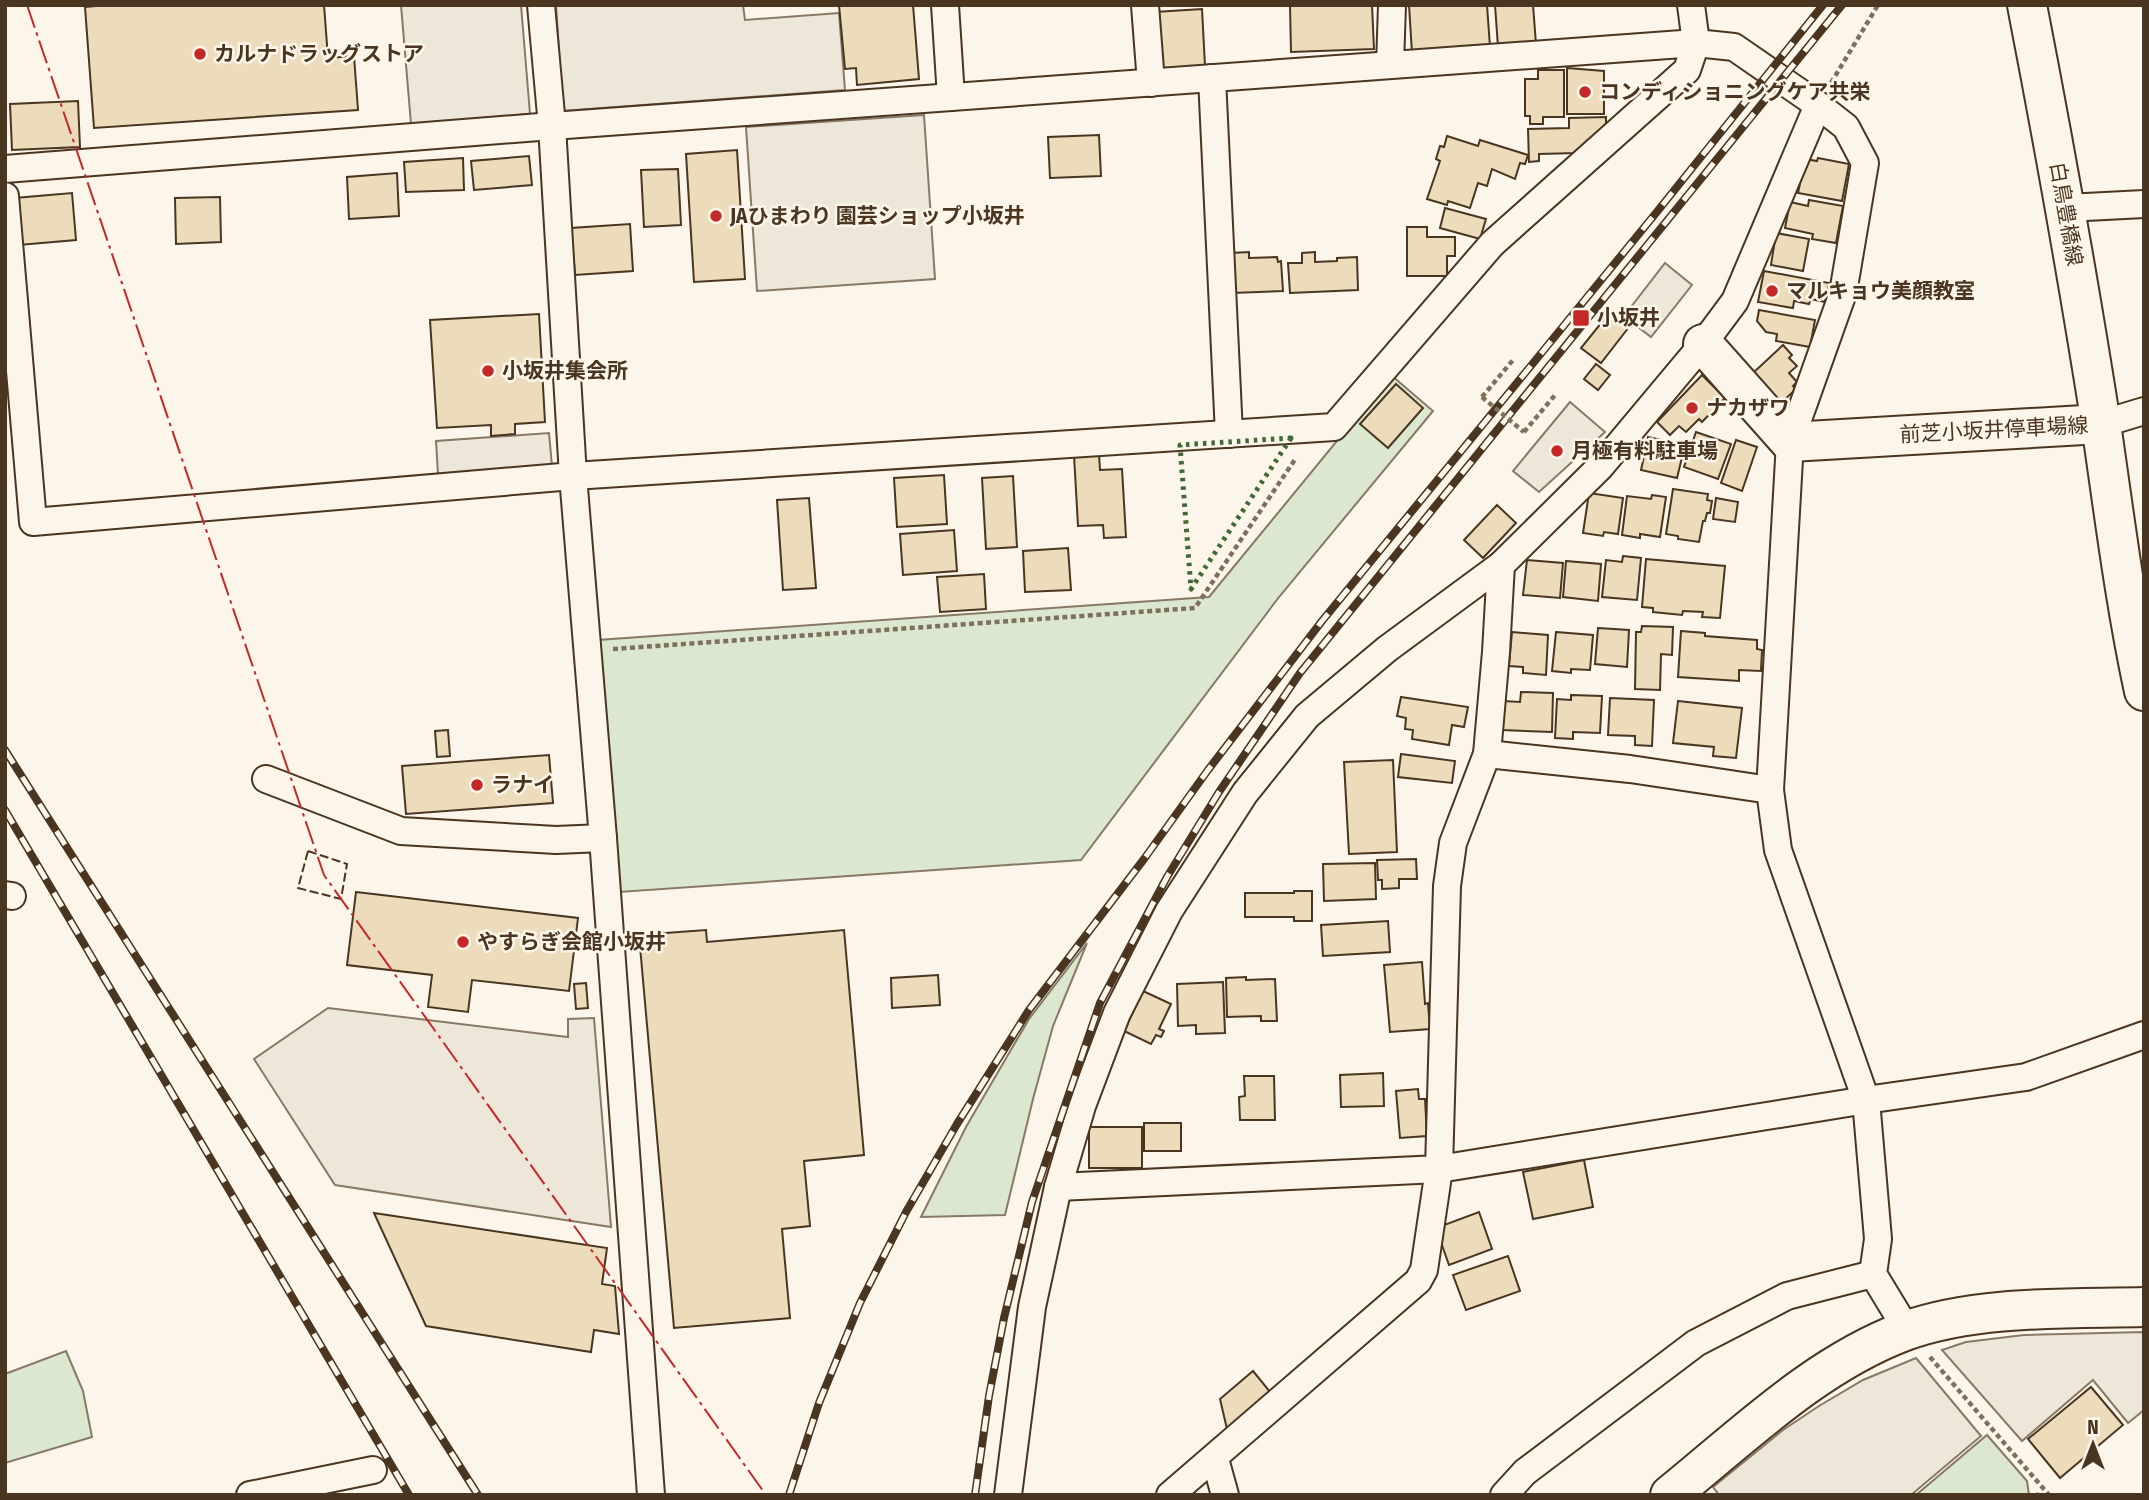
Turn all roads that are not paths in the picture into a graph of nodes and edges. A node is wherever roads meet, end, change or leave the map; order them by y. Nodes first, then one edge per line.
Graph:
1 (541, 5) edge
2 (945, 5) edge
3 (1144, 5) edge
4 (1392, 5) edge
5 (1691, 5) edge
6 (2027, 5) edge
7 (1696, 43) junction
8 (1390, 65) junction
9 (1212, 78) junction
10 (1151, 83) junction
11 (951, 97) junction
12 (1818, 105) junction
13 (552, 126) junction
14 (5, 169) edge
15 (5, 197) edge
16 (2144, 204) edge
17 (2066, 208) junction
18 (1703, 344) junction
19 (2144, 411) edge
20 (2101, 424) junction
21 (1229, 434) junction
22 (1790, 442) junction
23 (573, 476) junction
24 (1501, 565) junction
25 (2144, 691) edge
26 (1487, 754) junction
27 (266, 779) dead end
28 (1770, 790) junction
29 (603, 838) junction
30 (2144, 1035) edge
31 (1866, 1100) junction
32 (1439, 1170) junction
33 (1058, 1187) junction
34 (1873, 1274) junction
35 (2144, 1307) edge
36 (1907, 1330) junction
37 (1215, 1459) junction
38 (373, 1469) dead end
39 (250, 1495) edge
40 (651, 1495) edge
41 (1009, 1495) edge
42 (1170, 1495) edge
43 (1225, 1495) edge
44 (1504, 1495) edge
45 (1670, 1495) edge

1 - 13 street
2 - 11 street
3 - 10 street
4 - 8 street
5 - 7 street
6 - 17 main road, 白鳥豊橋線
7 - 8 street
7 - 12 street
7 - 21 street
8 - 9 street
9 - 10 street
9 - 21 street
10 - 11 street
11 - 13 street
12 - 18 street
12 - 22 street
13 - 14 street
13 - 23 street
15 - 23 street
16 - 17 street
17 - 20 main road, 白鳥豊橋線
18 - 22 main road
18 - 24 street
19 - 20 street
20 - 22 main road, 前芝小坂井停車場線
20 - 25 main road, 前芝小坂井停車場線
21 - 23 street
22 - 28 street
23 - 29 street
24 - 26 street
24 - 33 street
26 - 28 street
26 - 32 street
27 - 29 street
28 - 31 street
29 - 40 street
30 - 31 street
31 - 32 street
31 - 34 street
32 - 33 street
32 - 37 street
33 - 41 street
34 - 36 street
34 - 44 street
35 - 36 main road
36 - 45 main road
37 - 42 street
37 - 43 street
38 - 39 street

